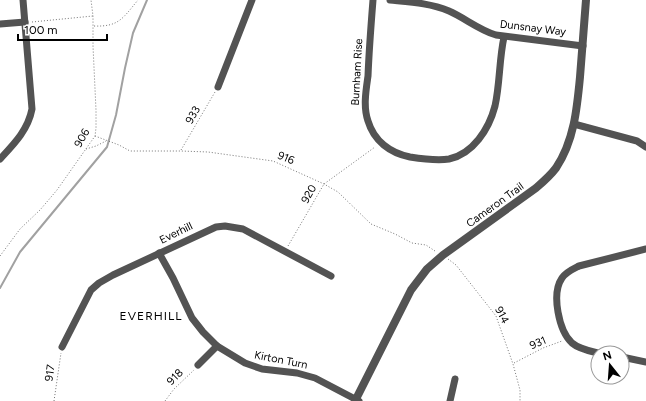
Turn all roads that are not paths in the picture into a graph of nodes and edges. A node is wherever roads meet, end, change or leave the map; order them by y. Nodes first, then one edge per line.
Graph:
1 (23, 0) edge
2 (252, 0) edge
3 (373, 0) edge
4 (390, 0) edge
5 (586, 0) edge
6 (25, 22) junction
7 (0, 24) edge
8 (504, 37) junction
9 (583, 46) junction
10 (218, 87) road end
11 (574, 124) junction
12 (646, 147) edge
13 (0, 159) edge
14 (646, 249) edge
15 (159, 253) junction
16 (331, 276) dead end
17 (217, 346) junction
18 (62, 347) road end
19 (590, 351) edge
20 (630, 359) edge
21 (646, 362) edge
22 (198, 365) road end
23 (455, 379) dead end
24 (356, 400) edge
25 (450, 401) edge

1 - 6 street
2 - 10 street
3 - 8 street, Burnham Rise
4 - 8 street, Dunsnay Way
5 - 9 street, Cameron Trail
6 - 7 street
6 - 13 street
8 - 9 street, Dunsnay Way
9 - 11 street, Cameron Trail
11 - 12 street
11 - 24 street, Cameron Trail
14 - 19 street
15 - 16 street, Everhill
15 - 17 street, Kirton Turn
15 - 18 street, Everhill
17 - 22 street
17 - 24 street, Kirton Turn
20 - 21 street
23 - 25 street

